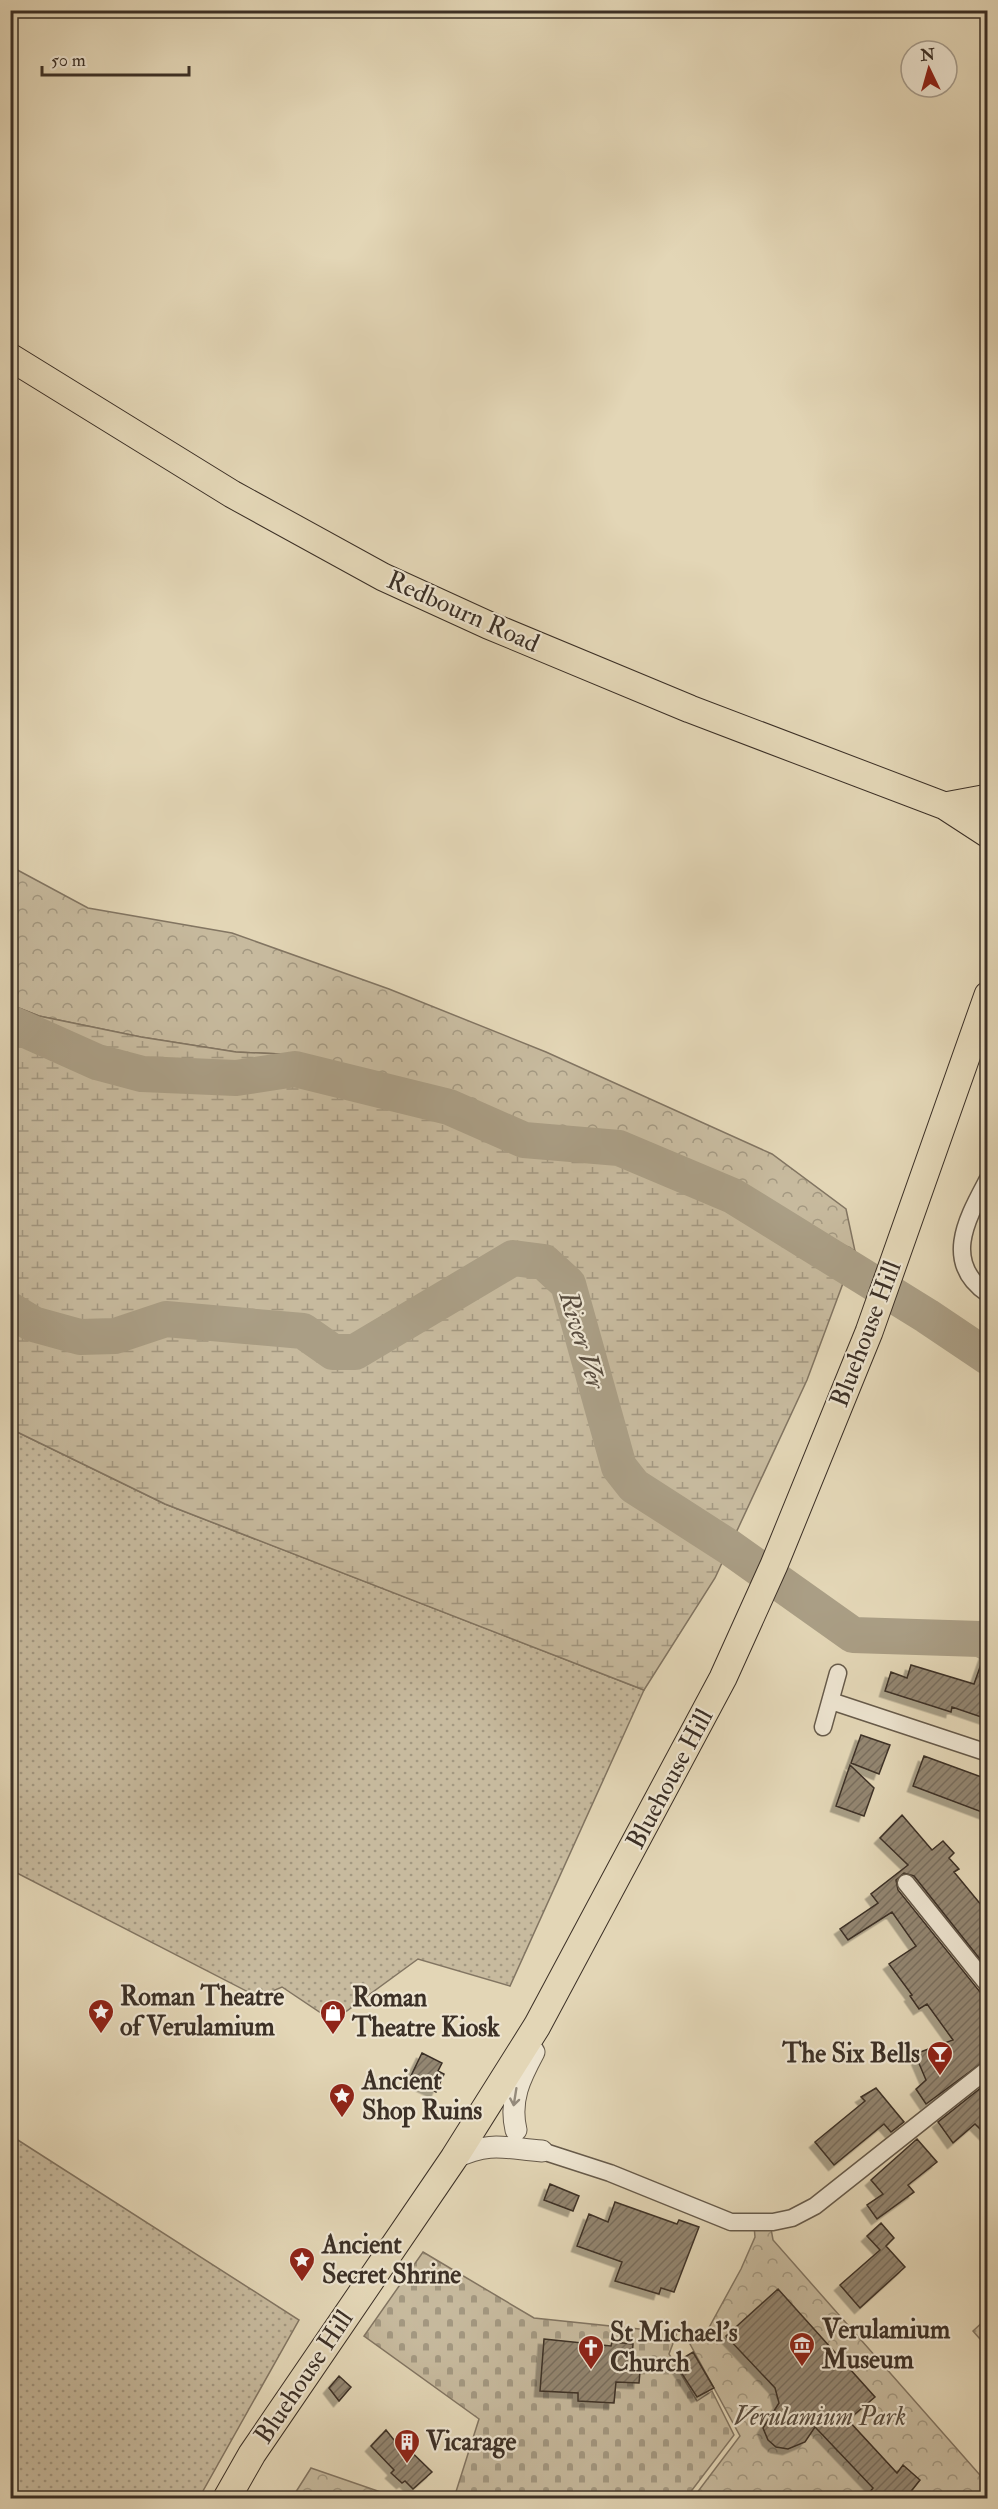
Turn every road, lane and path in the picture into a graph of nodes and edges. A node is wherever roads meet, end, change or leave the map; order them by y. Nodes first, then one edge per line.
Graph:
1 (10, 357) edge
2 (987, 798) edge
3 (945, 806) junction
4 (987, 834) edge
5 (987, 995) edge
6 (987, 1179) edge
7 (987, 1294) edge
8 (838, 1673) dead end
9 (831, 1701) junction
10 (823, 1727) dead end
11 (987, 1753) edge
12 (906, 1883) dead end
13 (987, 1984) edge
14 (537, 2026) junction
15 (987, 2069) edge
16 (482, 2112) junction
17 (516, 2130) junction
18 (542, 2151) junction
19 (454, 2158) junction
20 (227, 2499) edge

1 - 3 main road, Redbourn Road
2 - 3 main road
3 - 4 main road, Redbourn Road
5 - 14 main road, Bluehouse Hill
6 - 7 street
8 - 9 street
9 - 10 street
9 - 11 street
12 - 13 street
14 - 16 main road, Bluehouse Hill
14 -> 17 street
15 - 18 street
16 - 17 street
16 - 19 main road, Bluehouse Hill
17 - 18 street
18 - 19 street
19 - 20 main road, Bluehouse Hill

